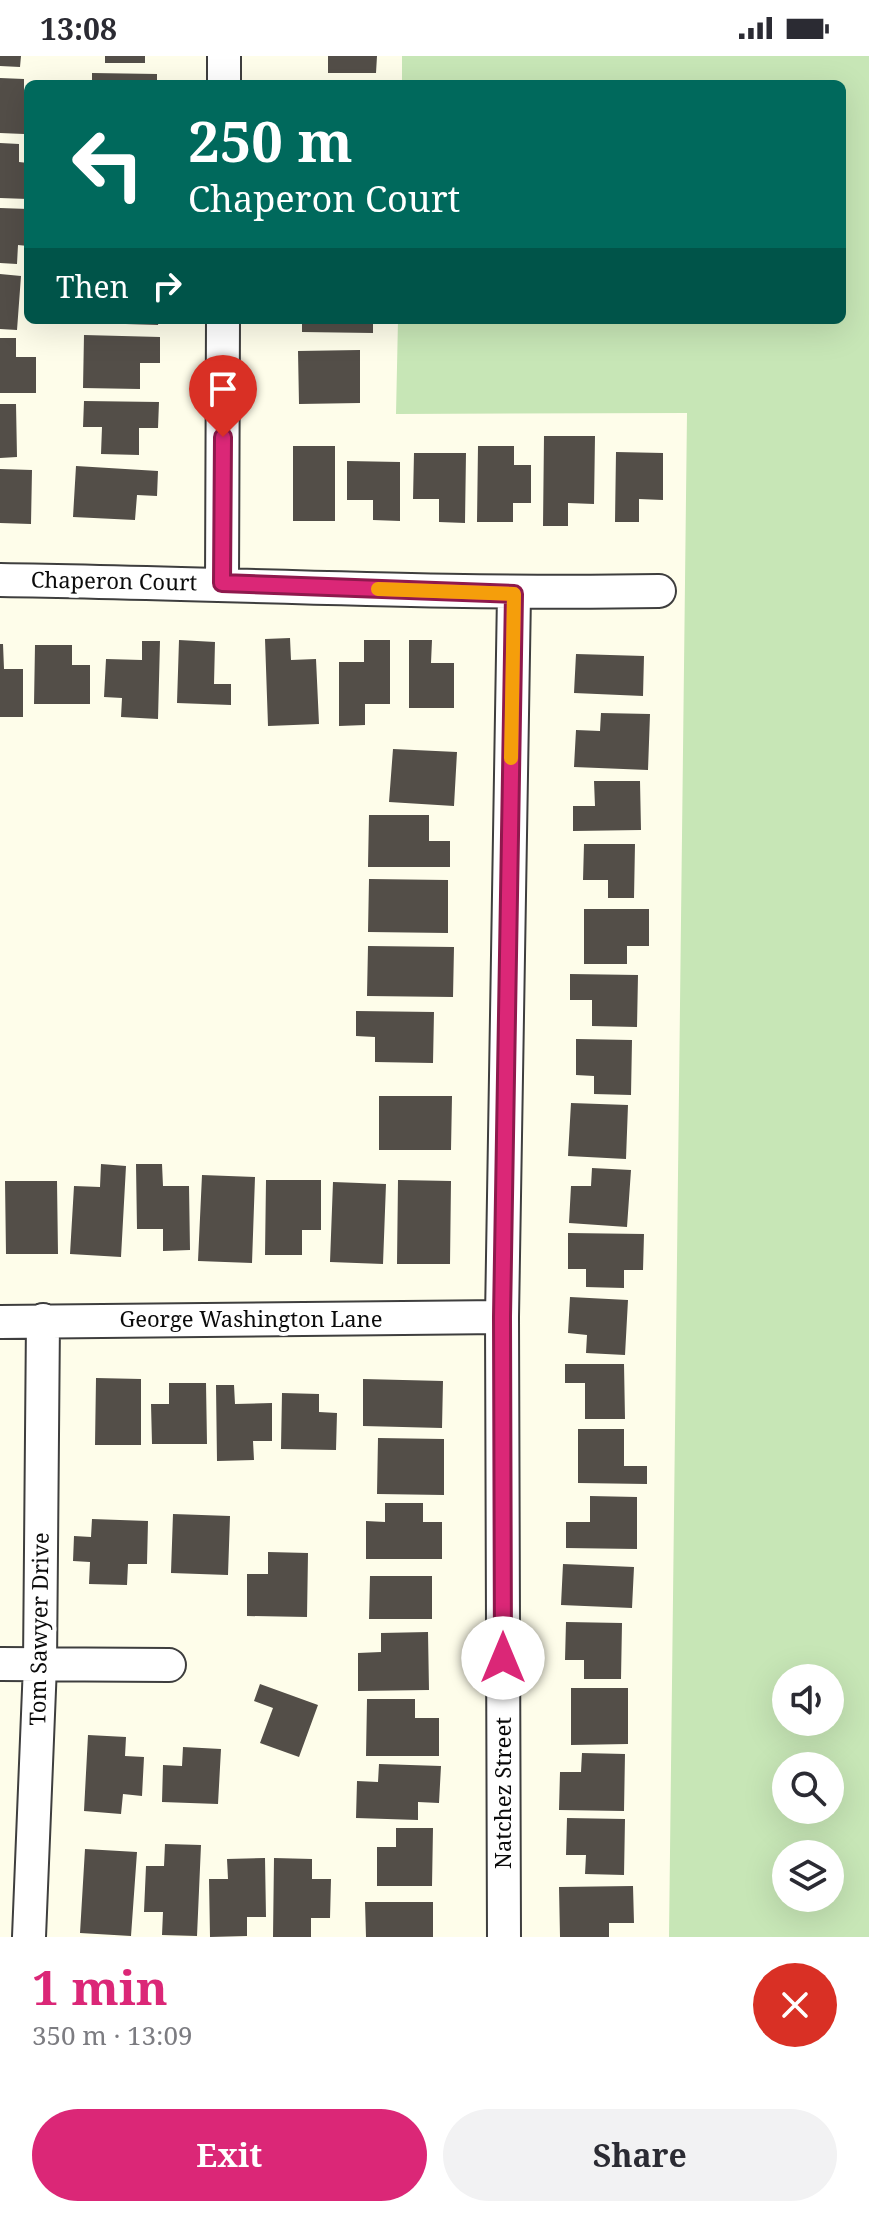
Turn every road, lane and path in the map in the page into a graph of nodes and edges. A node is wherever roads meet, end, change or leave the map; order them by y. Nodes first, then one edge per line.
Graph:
1 (224, 56) edge
2 (224, 80) edge
3 (223, 324) edge
4 (0, 580) edge
5 (222, 583) junction
6 (659, 591) dead end
7 (514, 594) junction
8 (502, 1317) junction
9 (43, 1320) junction
10 (0, 1322) edge
11 (0, 1664) edge
12 (40, 1665) junction
13 (169, 1665) dead end
14 (29, 1937) edge
15 (504, 1937) edge

1 - 2 street
3 - 5 street
4 - 5 street, Chaperon Court
5 - 7 street, Chaperon Court
6 - 7 street, Chaperon Court
7 - 8 street, Natchez Street
8 - 9 street, George Washington Lane
8 - 15 street, Natchez Street
9 - 10 street, George Washington Lane
9 - 12 street, Tom Sawyer Drive
11 - 12 street
12 - 13 street
12 - 14 street, Tom Sawyer Drive

